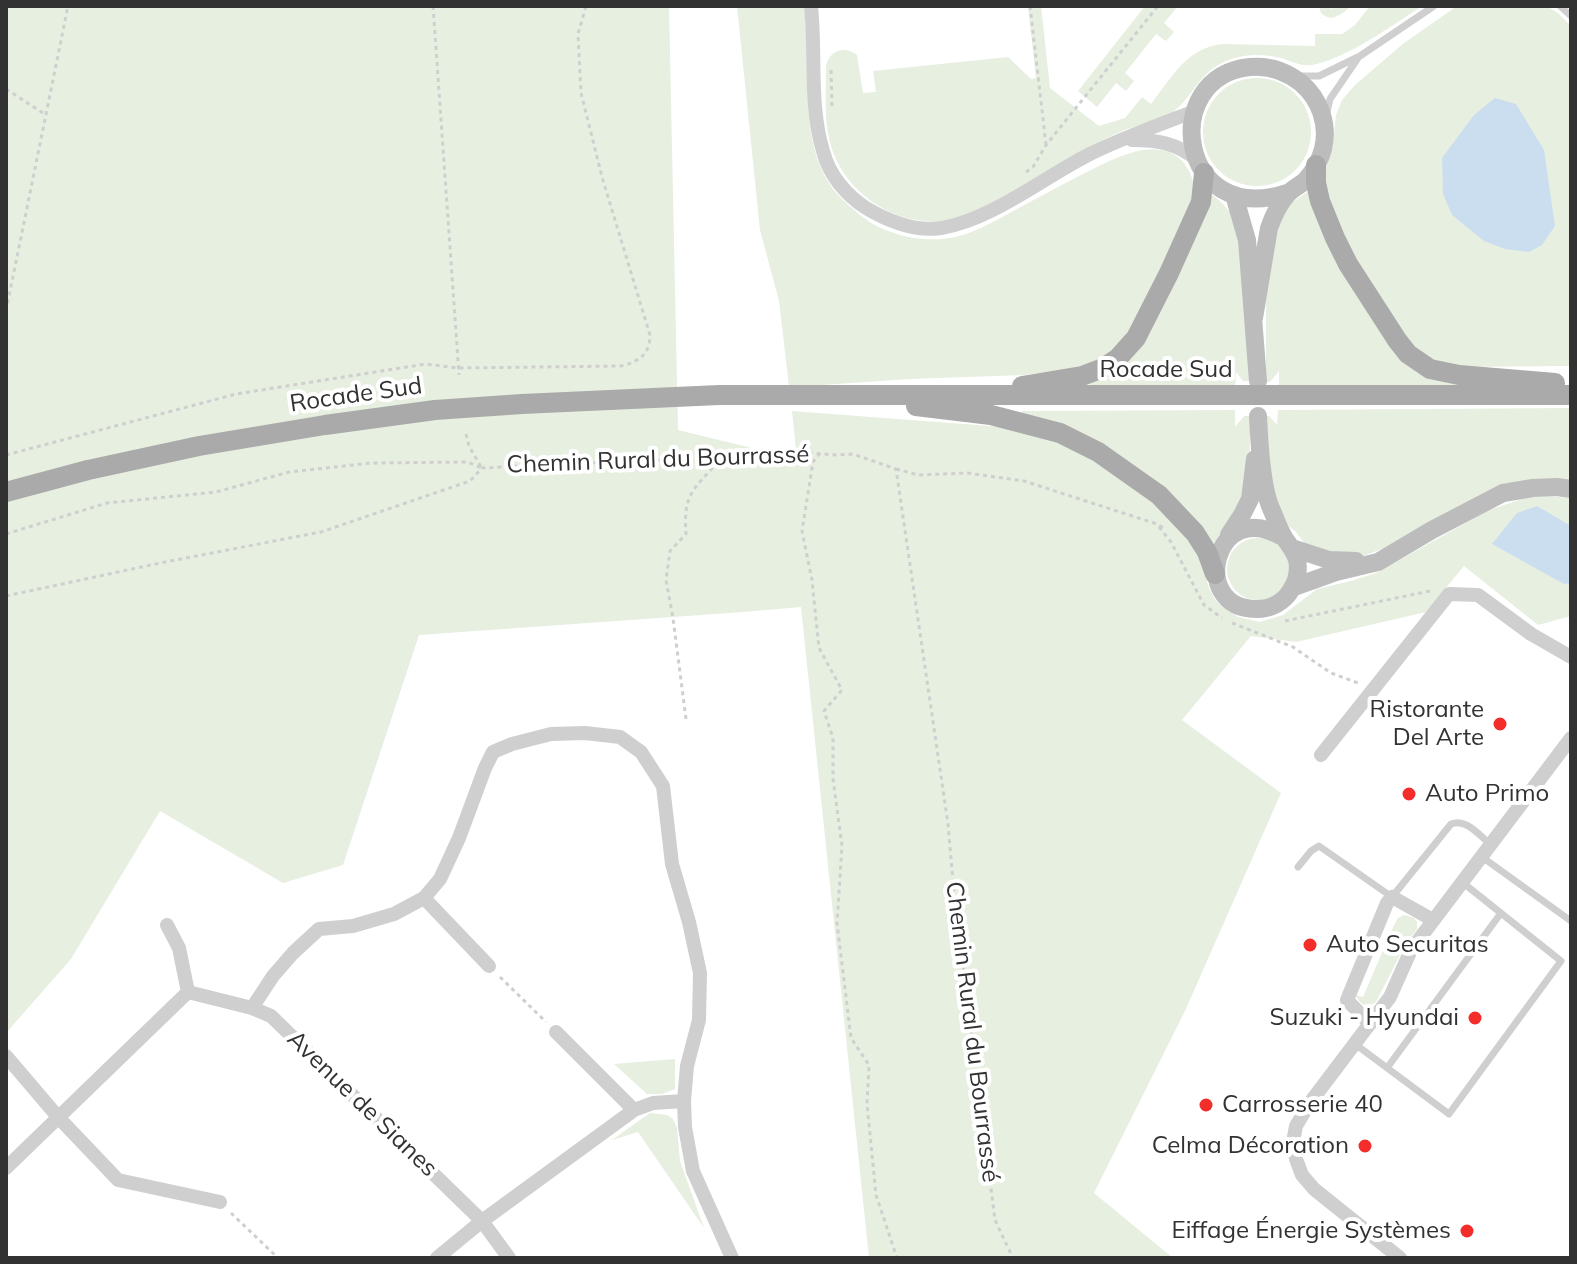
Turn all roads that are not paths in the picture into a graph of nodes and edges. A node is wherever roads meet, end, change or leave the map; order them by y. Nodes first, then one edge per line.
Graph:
1 (811, 6) edge
2 (1434, 6) edge
3 (1560, 6) edge
4 (1571, 16) edge
5 (1360, 56) junction
6 (1293, 76) junction
7 (1195, 111) junction
8 (1325, 127) junction
9 (1123, 140) junction
10 (1316, 165) junction
11 (1200, 166) junction
12 (1287, 193) junction
13 (1234, 195) junction
14 (1254, 318) junction
15 (1258, 381) dead end
16 (1571, 384) edge
17 (800, 395) junction
18 (970, 395) junction
19 (1571, 395) edge
20 (1258, 416) dead end
21 (1259, 436) junction
22 (1571, 489) edge
23 (6, 492) edge
24 (1225, 542) junction
25 (1288, 543) junction
26 (1378, 562) junction
27 (1215, 574) junction
28 (1294, 587) junction
29 (1571, 657) edge
30 (1571, 738) edge
31 (1321, 755) dead end
32 (1487, 851) junction
33 (1298, 867) dead end
34 (1462, 882) junction
35 (1392, 897) junction
36 (424, 898) junction
37 (1501, 913) junction
38 (1433, 920) junction
39 (1571, 921) edge
40 (167, 925) dead end
41 (489, 966) road end
42 (188, 992) junction
43 (252, 1008) junction
44 (1370, 1024) junction
45 (556, 1032) road end
46 (1355, 1044) junction
47 (6, 1056) edge
48 (1387, 1068) junction
49 (684, 1101) junction
50 (634, 1110) junction
51 (58, 1117) junction
52 (6, 1168) edge
53 (220, 1202) road end
54 (482, 1221) junction
55 (437, 1258) edge
56 (509, 1258) edge
57 (732, 1258) edge
58 (1400, 1258) edge

1 - 9 street
2 - 5 lane
3 - 4 lane
5 - 6 lane
5 - 8 lane
6 - 7 street
6 - 8 street
7 - 9 street
7 - 11 street
8 - 10 street
9 - 11 street
10 - 12 street
10 - 16 main road
11 - 13 street
11 - 18 main road
12 - 13 street
12 - 14 street
13 - 14 street
14 - 15 street
17 - 18 main road, Rocade Sud
17 - 23 main road, Rocade Sud
17 - 27 main road
18 - 19 main road, Rocade Sud
20 - 21 street
21 - 24 street
21 - 25 street
22 - 26 street
24 - 25 street
24 - 27 street
25 - 26 street
25 - 28 street
26 - 28 street
27 - 28 street
29 - 31 street
30 - 32 street
32 - 34 street
32 - 35 lane
32 - 39 lane
33 - 35 lane
34 - 37 lane
34 - 38 street
35 - 38 street
35 - 44 street
36 - 41 street
36 - 43 street
36 - 49 street
37 - 48 lane
37 - 48 lane
38 - 44 street
40 - 42 street
42 - 43 street, Avenue de Sianes
42 - 51 street
43 - 54 street, Avenue de Sianes
44 - 46 street
45 - 50 street
46 - 48 lane
46 - 58 street
47 - 51 street
49 - 50 street
49 - 57 street
50 - 54 street
51 - 52 street
51 - 53 street
54 - 55 street
54 - 56 street, Avenue de Sianes

